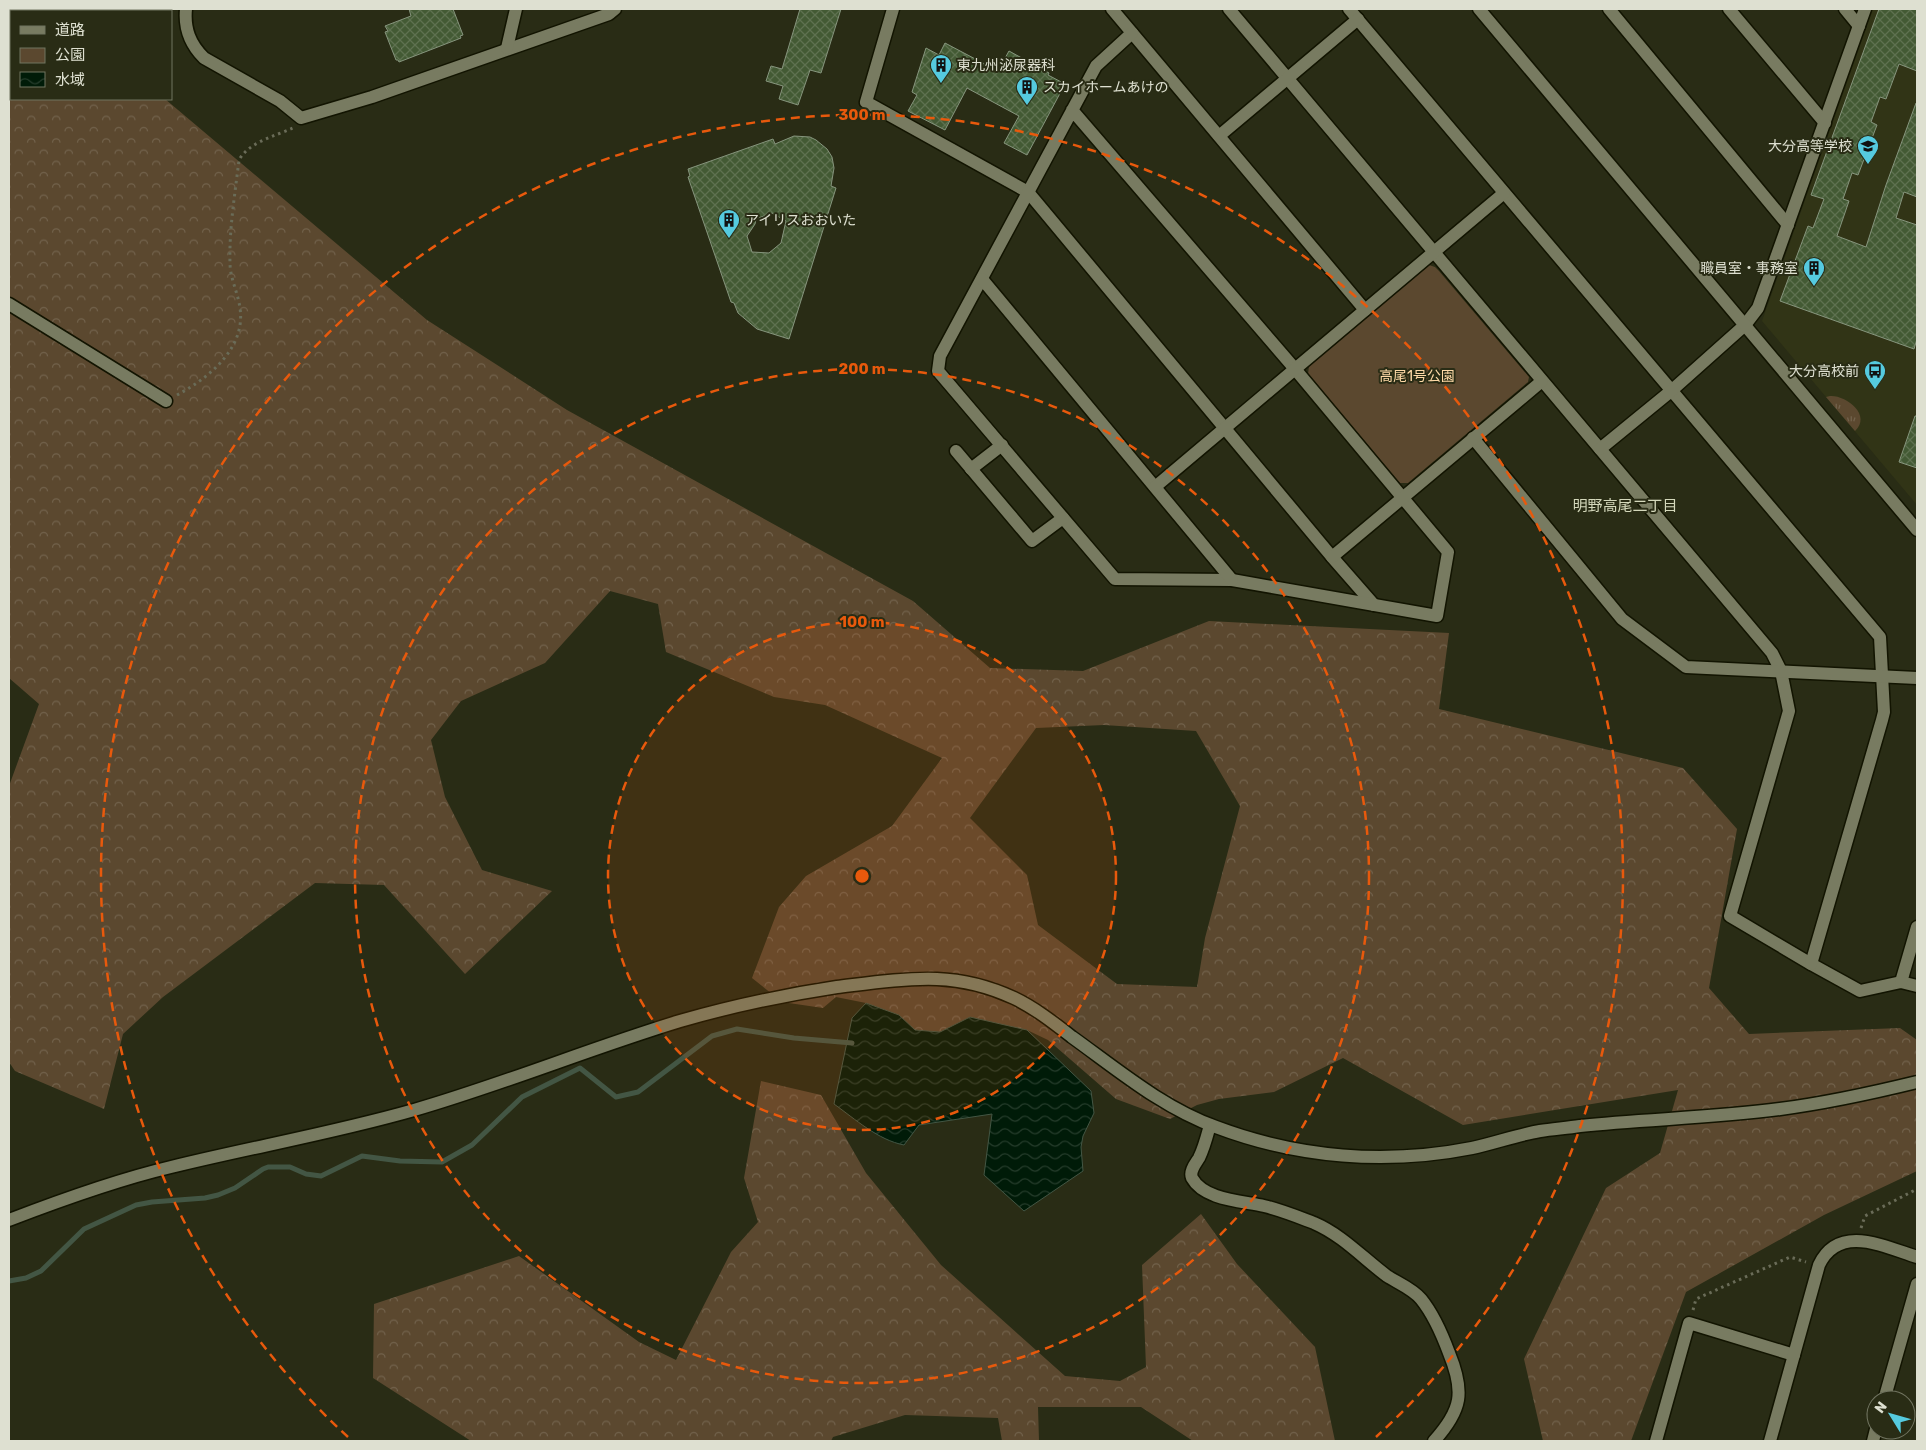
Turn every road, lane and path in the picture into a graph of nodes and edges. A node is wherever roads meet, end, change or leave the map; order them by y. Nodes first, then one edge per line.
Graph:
1 (186, 9) edge
2 (516, 9) edge
3 (615, 9) edge
4 (894, 9) edge
5 (1112, 9) edge
6 (1228, 9) edge
7 (1349, 9) edge
8 (1479, 9) edge
9 (1609, 9) edge
10 (1729, 9) edge
11 (1845, 9) edge
12 (1865, 9) edge
13 (1358, 19) junction
14 (1859, 26) junction
15 (1132, 33) junction
16 (508, 48) junction
17 (1287, 78) junction
18 (1072, 110) junction
19 (301, 118) junction
20 (1824, 123) junction
21 (1219, 136) junction
22 (1028, 192) junction
23 (1504, 193) junction
24 (1788, 225) junction
25 (1434, 252) junction
26 (982, 279) junction
27 (9, 304) edge
28 (1365, 310) junction
29 (1745, 325) junction
30 (1295, 369) junction
31 (1542, 381) junction
32 (1671, 391) junction
33 (166, 401) joint
34 (1224, 428) junction
35 (1473, 438) junction
36 (1002, 445) junction
37 (1600, 449) junction
38 (956, 451) dead end
39 (971, 469) junction
40 (1154, 487) junction
41 (1402, 497) junction
42 (1064, 518) junction
43 (1917, 530) edge
44 (1332, 557) junction
45 (1232, 580) junction
46 (1374, 604) junction
47 (1780, 671) junction
48 (1882, 676) junction
49 (1917, 678) edge
50 (1917, 926) edge
51 (1810, 964) junction
52 (1902, 982) junction
53 (1917, 986) edge
54 (1917, 1082) edge
55 (1210, 1125) junction
56 (1917, 1189) edge
57 (9, 1220) edge
58 (1857, 1240) junction
59 (1917, 1256) edge
60 (1819, 1265) junction
61 (1917, 1284) edge
62 (1689, 1323) junction
63 (1794, 1355) junction
64 (1887, 1390) edge
65 (1434, 1441) edge
66 (1656, 1441) edge
67 (1770, 1441) edge

1 - 19 street
2 - 16 street
3 - 16 street
4 - 22 street
5 - 15 street
6 - 17 street
7 - 13 street
8 - 29 street
9 - 24 street
10 - 20 street
11 - 14 street
12 - 14 street
13 - 17 street
13 - 23 street
14 - 20 street
15 - 18 street
15 - 21 street
16 - 19 street
17 - 21 street
17 - 25 street
18 - 22 street
18 - 30 street
19 - 33 path
20 - 24 street
21 - 28 street
22 - 26 street
22 - 34 street
23 - 25 street
23 - 32 street
24 - 29 street
25 - 28 street
25 - 31 street
26 - 36 street
26 - 40 street
27 - 33 street
28 - 30 street
29 - 32 street
29 - 43 street
30 - 34 street
30 - 41 street
31 - 35 street
31 - 37 street
32 - 37 street
32 - 48 street
34 - 40 street
34 - 44 street
35 - 41 street
35 - 47 street
36 - 39 street
36 - 42 street
37 - 47 street
38 - 39 street
39 - 42 street
40 - 45 street
41 - 44 street
41 - 46 street
42 - 45 street
44 - 46 street
45 - 46 street
47 - 48 street
47 - 51 street
48 - 49 street
48 - 51 street
50 - 52 street
51 - 52 street
52 - 53 street
54 - 55 street
55 - 57 street
55 - 65 street
56 - 58 path
58 - 59 street
58 - 60 street
60 - 62 path
60 - 63 street
61 - 64 street
62 - 63 street
62 - 66 street
63 - 67 street

